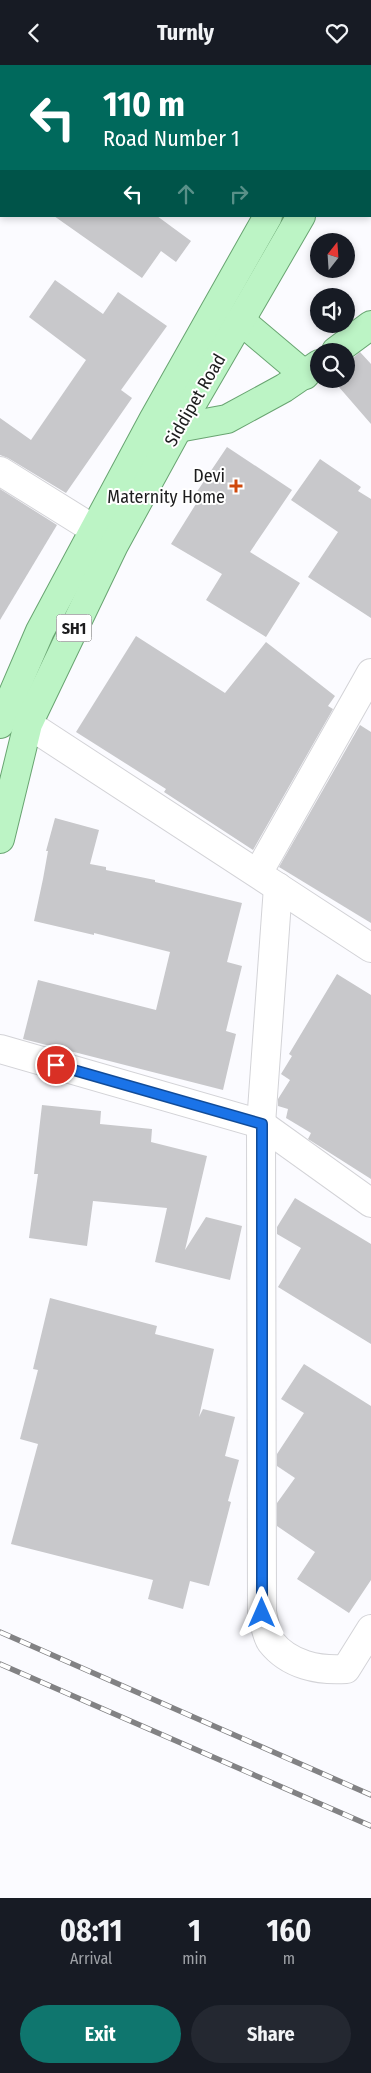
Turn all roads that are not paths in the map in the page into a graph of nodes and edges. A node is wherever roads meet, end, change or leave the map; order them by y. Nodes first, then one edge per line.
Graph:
1 (268, 217) edge
2 (300, 217) edge
3 (240, 320) junction
4 (371, 325) edge
5 (347, 343) edge
6 (310, 368) edge
7 (310, 370) edge
8 (165, 424) junction
9 (0, 471) edge
10 (105, 538) junction
11 (367, 688) edge
12 (28, 723) junction
13 (0, 725) edge
14 (0, 839) edge
15 (268, 880) junction
16 (371, 948) edge
17 (0, 1049) edge
18 (262, 1124) junction
19 (371, 1203) edge
20 (371, 1629) edge

1 - 8 main road, Siddipet Road / SH1
2 - 3 main road, Siddipet Road / SH1
3 - 6 main road
3 - 8 main road, Siddipet Road / SH1
4 - 5 main road
7 - 8 main road
8 - 10 main road, Siddipet Road / SH1
9 - 10 street
10 - 12 main road, Siddipet Road / SH1
10 - 13 main road, Siddipet Road / SH1
11 - 15 street
12 - 14 main road, Siddipet Road / SH1
12 - 15 street
15 - 16 street
15 - 18 street
17 - 18 street
18 - 19 street
18 - 20 street

